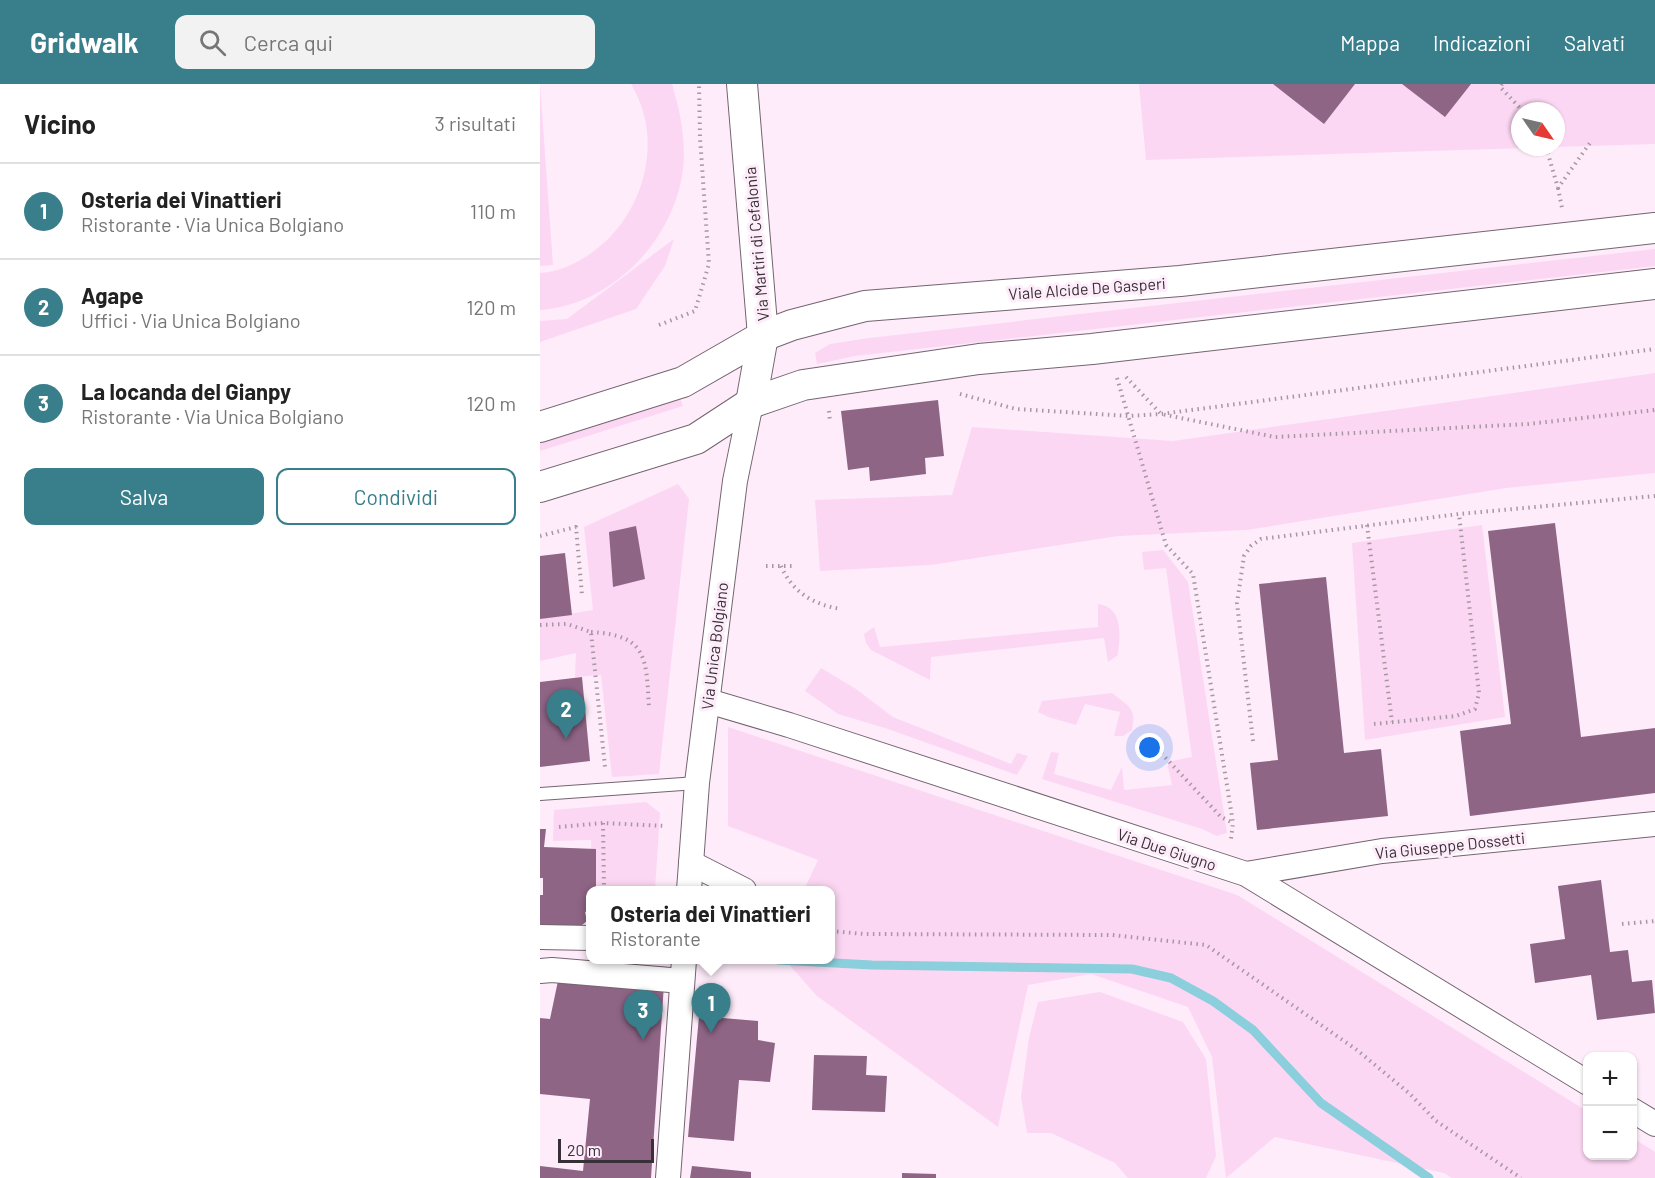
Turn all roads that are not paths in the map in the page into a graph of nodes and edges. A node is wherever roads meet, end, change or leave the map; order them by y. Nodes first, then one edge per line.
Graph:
1 (742, 84) edge
2 (1655, 228) edge
3 (1655, 284) edge
4 (763, 336) junction
5 (751, 403) junction
6 (540, 426) edge
7 (540, 487) edge
8 (708, 701) junction
9 (697, 783) junction
10 (540, 794) edge
11 (1655, 824) edge
12 (691, 863) junction
13 (1246, 874) junction
14 (689, 886) edge
15 (735, 886) edge
16 (540, 937) edge
17 (586, 938) edge
18 (683, 970) edge
19 (540, 971) edge
20 (1583, 1081) edge
21 (1637, 1113) edge
22 (1655, 1124) edge
23 (668, 1178) edge

1 - 4 street, Via Martiri di Cefalonia
2 - 4 street, Viale Alcide De Gasperi
3 - 5 street
4 - 5 street, Via Martiri di Cefalonia
4 - 6 street, Viale Alcide De Gasperi
5 - 7 street
5 - 8 street, Via Unica Bolgiano
8 - 9 street, Via Unica Bolgiano
8 - 13 street, Via Due Giugno
9 - 10 lane
9 - 12 street, Via Unica Bolgiano
11 - 13 street, Via Giuseppe Dossetti
12 - 14 street, Via Unica Bolgiano
12 - 15 street
13 - 20 street, Via Due Giugno
16 - 17 street
18 - 19 street
18 - 23 street
21 - 22 street

